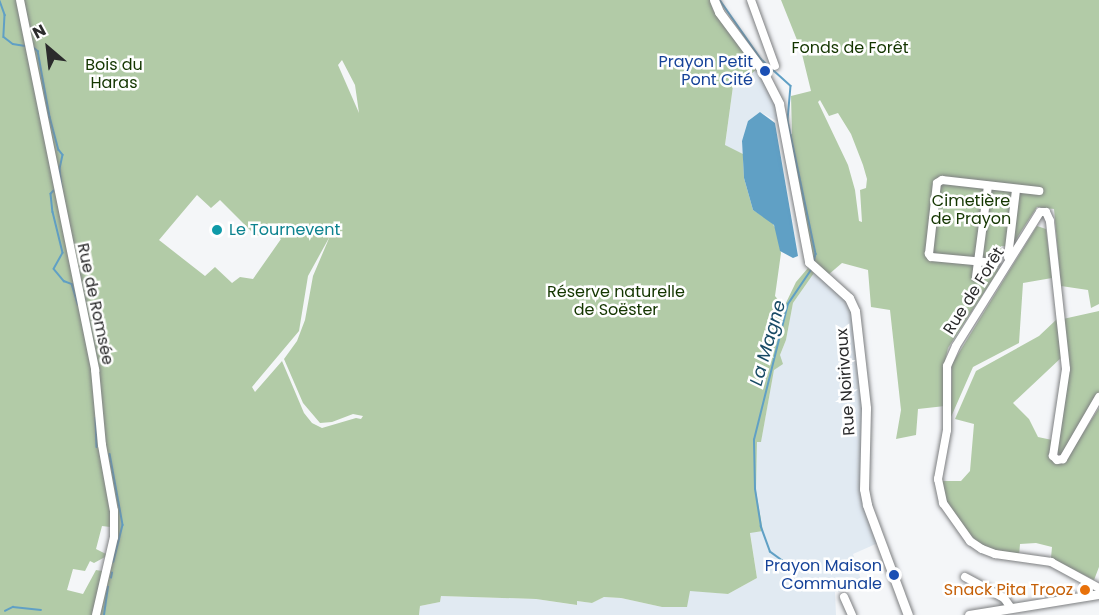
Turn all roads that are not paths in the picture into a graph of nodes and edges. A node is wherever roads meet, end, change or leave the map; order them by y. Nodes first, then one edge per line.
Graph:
1 (20, 0) edge
2 (714, 0) edge
3 (751, 0) edge
4 (775, 66) dead end
5 (988, 186) junction
6 (1016, 190) junction
7 (1039, 191) dead end
8 (978, 261) junction
9 (1008, 261) junction
10 (995, 263) dead end
11 (976, 278) dead end
12 (1099, 397) edge
13 (965, 577) dead end
14 (1099, 588) edge
15 (1099, 594) edge
16 (844, 597) dead end
17 (1011, 608) junction
18 (96, 615) edge
19 (852, 615) edge
20 (908, 615) edge
21 (969, 615) edge

1 - 18 street, Rue de Romsée
2 - 20 main road, Rue Noirivaux
3 - 4 street
5 - 6 street
5 - 8 street
5 - 8 street
6 - 7 street
6 - 9 street
8 - 10 street
8 - 11 street
9 - 12 street, Rue de Forêt
9 - 14 street, Rue de Forêt
13 - 17 street
15 - 17 main road
16 - 19 street
17 - 21 main road

